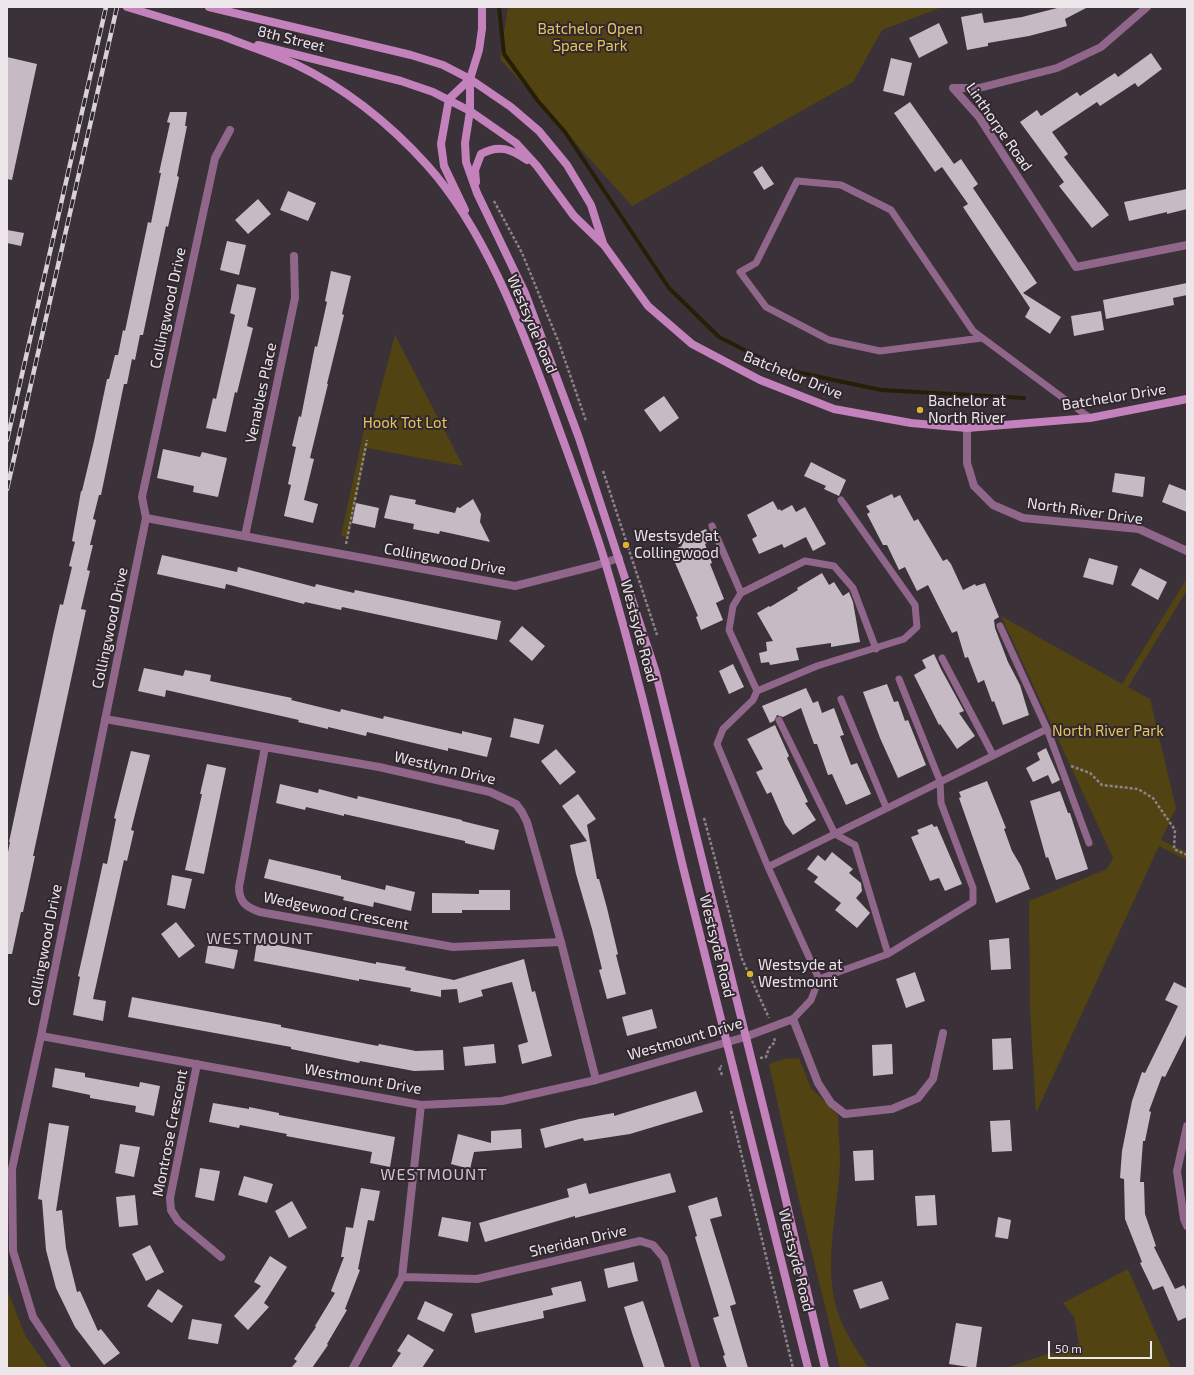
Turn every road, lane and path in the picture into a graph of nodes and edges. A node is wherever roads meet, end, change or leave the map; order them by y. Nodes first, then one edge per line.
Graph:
1 (126, 7) edge
2 (209, 7) edge
3 (482, 7) edge
4 (1147, 7) edge
5 (224, 36) junction
6 (470, 79) junction
7 (449, 99) junction
8 (470, 111) junction
9 (230, 130) dead end
10 (537, 166) junction
11 (477, 193) junction
12 (477, 236) junction
13 (604, 244) junction
14 (1187, 245) edge
15 (294, 256) dead end
16 (982, 338) junction
17 (1187, 399) edge
18 (1090, 418) junction
19 (967, 428) junction
20 (367, 440) dead end
21 (841, 500) dead end
22 (146, 518) junction
23 (712, 526) dead end
24 (245, 536) junction
25 (1187, 551) edge
26 (344, 554) junction
27 (619, 558) junction
28 (606, 563) junction
29 (741, 593) junction
30 (1000, 626) dead end
31 (876, 649) junction
32 (942, 658) dead end
33 (898, 680) dead end
34 (758, 691) junction
35 (841, 699) dead end
36 (105, 719) junction
37 (779, 720) dead end
38 (1047, 729) junction
39 (265, 747) junction
40 (993, 755) junction
41 (1059, 761) junction
42 (940, 781) junction
43 (886, 807) junction
44 (835, 834) junction
45 (1089, 843) dead end
46 (1187, 855) edge
47 (768, 867) junction
48 (561, 942) junction
49 (888, 954) junction
50 (819, 979) junction
51 (793, 1019) junction
52 (943, 1033) dead end
53 (41, 1036) junction
54 (745, 1037) junction
55 (726, 1042) junction
56 (775, 1042) dead end
57 (766, 1057) dead end
58 (198, 1064) junction
59 (718, 1067) dead end
60 (596, 1080) junction
61 (724, 1082) dead end
62 (422, 1105) junction
63 (729, 1105) dead end
64 (1187, 1126) edge
65 (1187, 1226) edge
66 (221, 1256) dead end
67 (402, 1278) junction
68 (67, 1368) edge
69 (353, 1368) edge
70 (696, 1368) edge
71 (793, 1368) edge
72 (808, 1368) edge
73 (826, 1368) edge

1 - 5 main road, 8th Street
2 - 6 main road, 8th Street
3 - 6 main road
4 - 14 street, Linthorpe Road
5 - 7 main road, 8th Street
5 - 12 main road, Westsyde Road
6 - 7 main road
6 - 8 main road, Westsyde Road
6 - 13 main road, Batchelor Drive
7 - 8 main road, Batchelor Drive
7 - 12 main road
8 - 10 main road, Batchelor Drive
8 - 11 main road, Westsyde Road
9 - 22 street, Collingwood Drive
10 - 11 main road
10 - 13 main road, Batchelor Drive
11 - 27 main road, Westsyde Road
12 - 28 main road, Westsyde Road
13 - 19 main road, Batchelor Drive
15 - 24 street, Venables Place
16 - 16 lane
16 - 18 lane
17 - 18 main road, Batchelor Drive
18 - 19 main road, Batchelor Drive
19 - 25 street, North River Drive
20 - 26 path
21 - 31 lane
22 - 24 street, Collingwood Drive
22 - 36 street, Collingwood Drive
23 - 29 lane
24 - 26 street, Collingwood Drive
26 - 28 street, Collingwood Drive
27 - 28 street, Collingwood Drive
27 - 54 main road, Westsyde Road
28 - 55 main road, Westsyde Road
29 - 31 lane
29 - 34 lane
30 - 38 lane
31 - 34 lane
32 - 40 lane
33 - 42 lane
34 - 47 lane
35 - 43 lane
36 - 39 street, Westlynn Drive
36 - 53 street, Collingwood Drive
37 - 44 lane
38 - 40 lane
38 - 41 lane
39 - 48 street, Westlynn Drive
39 - 48 street, Wedgewood Crescent
40 - 42 lane
41 - 45 lane
41 - 46 path
42 - 43 lane
42 - 49 lane
43 - 44 lane
44 - 47 lane
44 - 49 lane
47 - 50 lane
48 - 60 street, Westlynn Drive
49 - 50 lane
50 - 51 lane
51 - 52 street
51 - 54 street, Westmount Drive
53 - 58 street, Westmount Drive
53 - 68 street, Collingwood Drive
54 - 55 street, Westmount Drive
54 - 73 main road, Westsyde Road
55 - 60 street, Westmount Drive
55 - 72 main road, Westsyde Road
56 - 57 path
58 - 62 street, Westmount Drive
58 - 66 street, Montrose Crescent
59 - 61 path
60 - 62 street, Westmount Drive
62 - 67 street
63 - 71 path
64 - 65 street
67 - 69 street
67 - 70 street, Sheridan Drive

